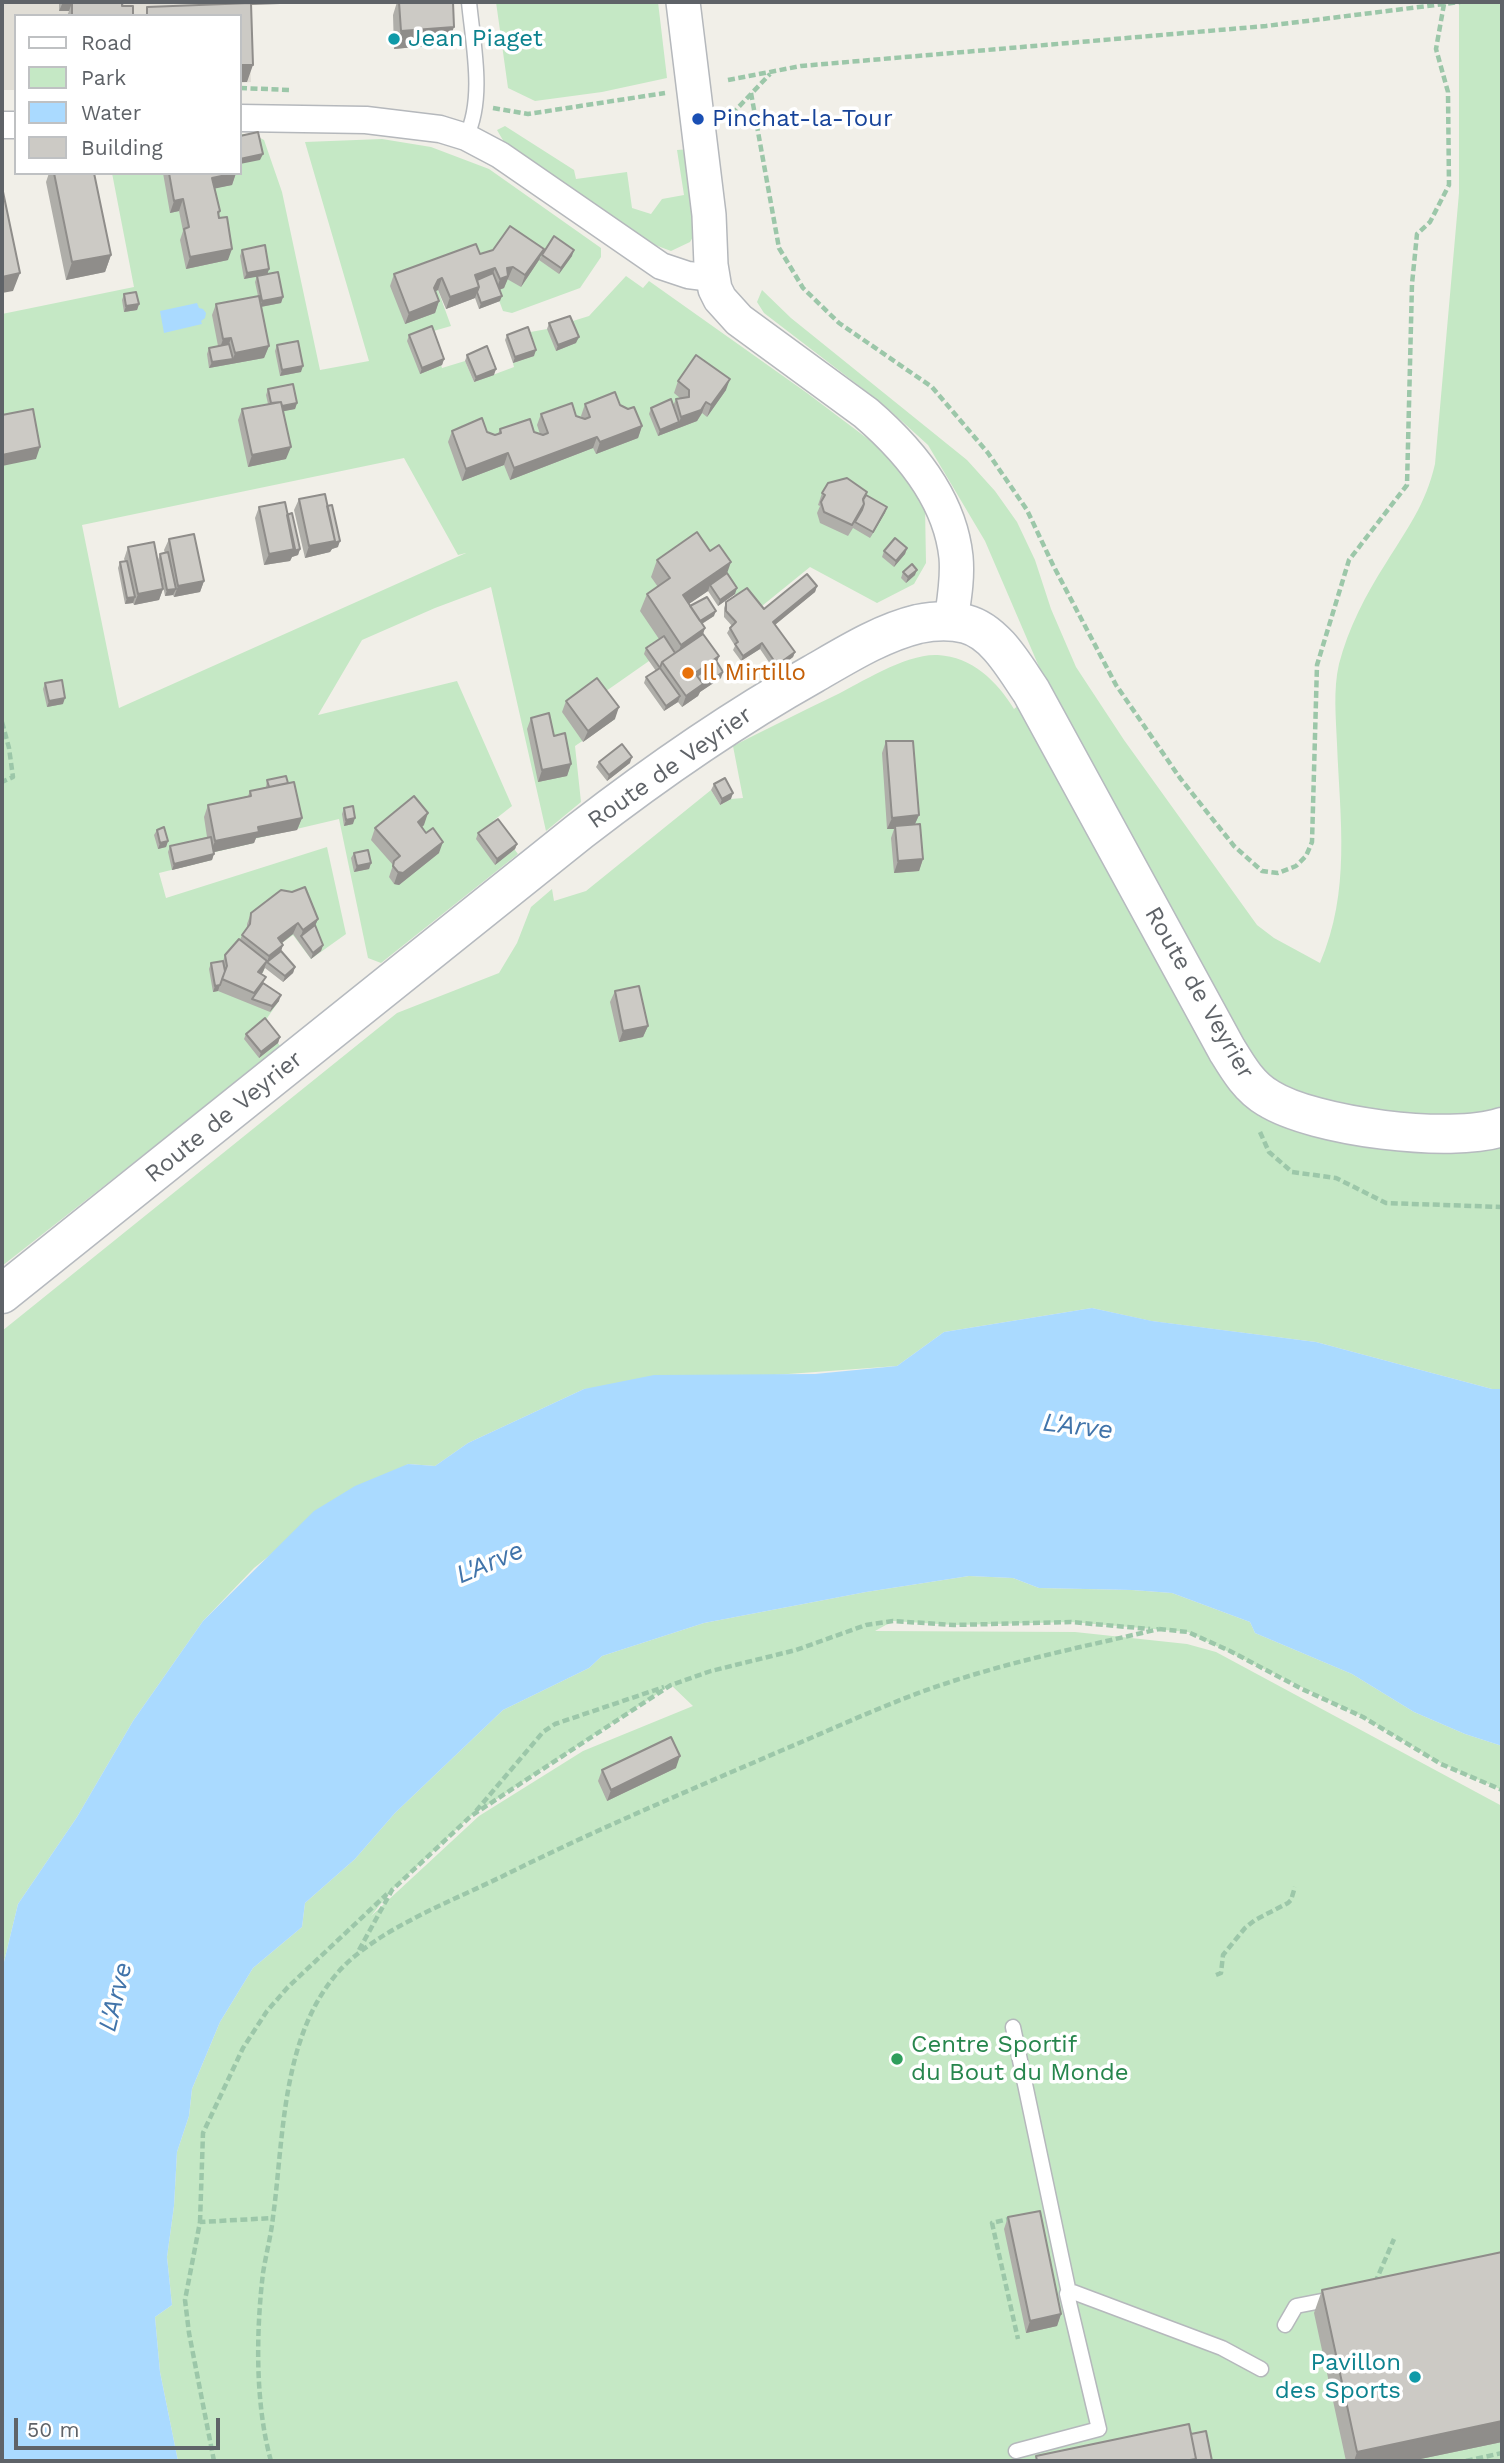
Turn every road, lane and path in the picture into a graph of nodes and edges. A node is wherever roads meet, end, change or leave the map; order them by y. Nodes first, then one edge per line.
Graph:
1 (469, 2) edge
2 (683, 2) edge
3 (1460, 2) edge
4 (1444, 4) junction
5 (771, 74) junction
6 (728, 80) dead end
7 (666, 93) dead end
8 (751, 93) junction
9 (477, 105) junction
10 (732, 114) dead end
11 (242, 118) edge
12 (466, 137) junction
13 (712, 278) junction
14 (951, 621) junction
15 (2, 722) edge
16 (2, 782) edge
17 (1266, 1097) junction
18 (1502, 1127) edge
19 (1502, 1207) edge
20 (2, 1294) edge
21 (1159, 1629) junction
22 (671, 1685) junction
23 (1502, 1790) edge
24 (471, 1816) junction
25 (1295, 1886) dead end
26 (391, 1890) junction
27 (357, 1954) junction
28 (1216, 1975) dead end
29 (1013, 2027) dead end
30 (1052, 2210) junction
31 (273, 2218) junction
32 (200, 2222) junction
33 (1394, 2239) dead end
34 (1371, 2290) joint
35 (1069, 2294) junction
36 (1285, 2325) dead end
37 (1018, 2339) dead end
38 (1261, 2369) dead end
39 (1016, 2451) dead end
40 (1502, 2453) edge
41 (214, 2461) edge
42 (271, 2461) edge
43 (1466, 2461) edge

1 - 9 lane
2 - 13 street
3 - 4 path
4 - 5 path
4 - 8 path
5 - 6 path
5 - 8 path
7 - 9 path
8 - 10 path
9 - 12 lane
11 - 12 street
12 - 13 street
13 - 14 street
14 - 17 main road, Route de Veyrier
14 - 20 main road, Route de Veyrier
15 - 16 path
17 - 18 main road, Route de Veyrier
17 - 19 path
21 - 22 path
21 - 23 path
21 - 27 path
22 - 24 path
22 - 24 path
24 - 26 path
25 - 28 path
26 - 27 path
26 - 32 path
27 - 31 path
29 - 30 lane
30 - 35 lane
30 - 37 path
31 - 32 path
31 - 42 path
32 - 41 path
33 - 34 path
34 - 36 lane
35 - 38 lane
35 - 39 lane
40 - 43 path

